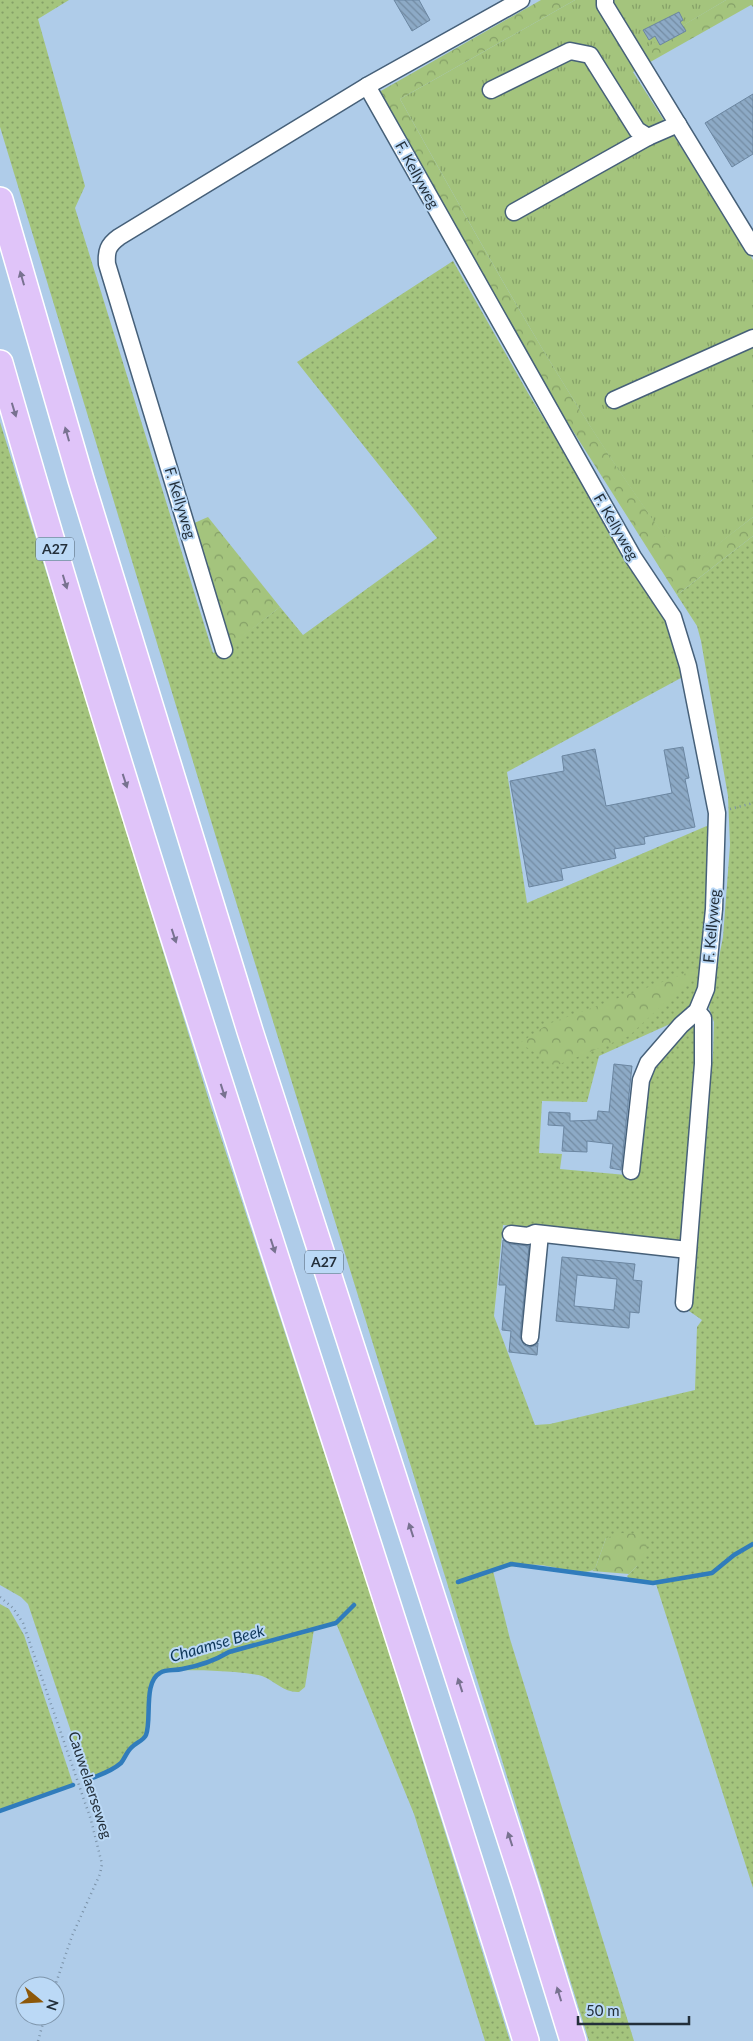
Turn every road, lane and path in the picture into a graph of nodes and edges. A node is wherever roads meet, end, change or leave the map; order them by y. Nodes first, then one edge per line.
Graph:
1 (521, 0) edge
2 (605, 0) edge
3 (367, 86) junction
4 (491, 90) dead end
5 (678, 124) junction
6 (648, 137) junction
7 (0, 200) edge
8 (514, 212) dead end
9 (753, 247) edge
10 (753, 338) edge
11 (0, 363) edge
12 (614, 400) dead end
13 (224, 650) dead end
14 (753, 803) edge
15 (717, 813) junction
16 (697, 1011) junction
17 (631, 1171) dead end
18 (511, 1234) dead end
19 (540, 1234) junction
20 (688, 1250) junction
21 (684, 1303) dead end
22 (530, 1337) dead end
23 (0, 1597) edge
24 (58, 1976) edge
25 (42, 2026) edge
26 (38, 2041) edge
27 (526, 2041) edge
28 (573, 2041) edge

1 - 3 street, F. Kellyweg
2 - 5 street
3 - 13 street, F. Kellyweg
3 - 15 street, F. Kellyweg
4 - 6 street
5 - 6 street
5 - 9 street
6 - 8 street
28 -> 7 highway, A27
10 - 12 street
11 -> 27 highway, A27
14 - 15 path
15 - 16 street, F. Kellyweg
16 - 17 street
16 - 20 street
18 - 19 street
19 - 20 street
19 - 22 street
20 - 21 street
23 - 24 path, Cauwelaerseweg
25 - 26 path

